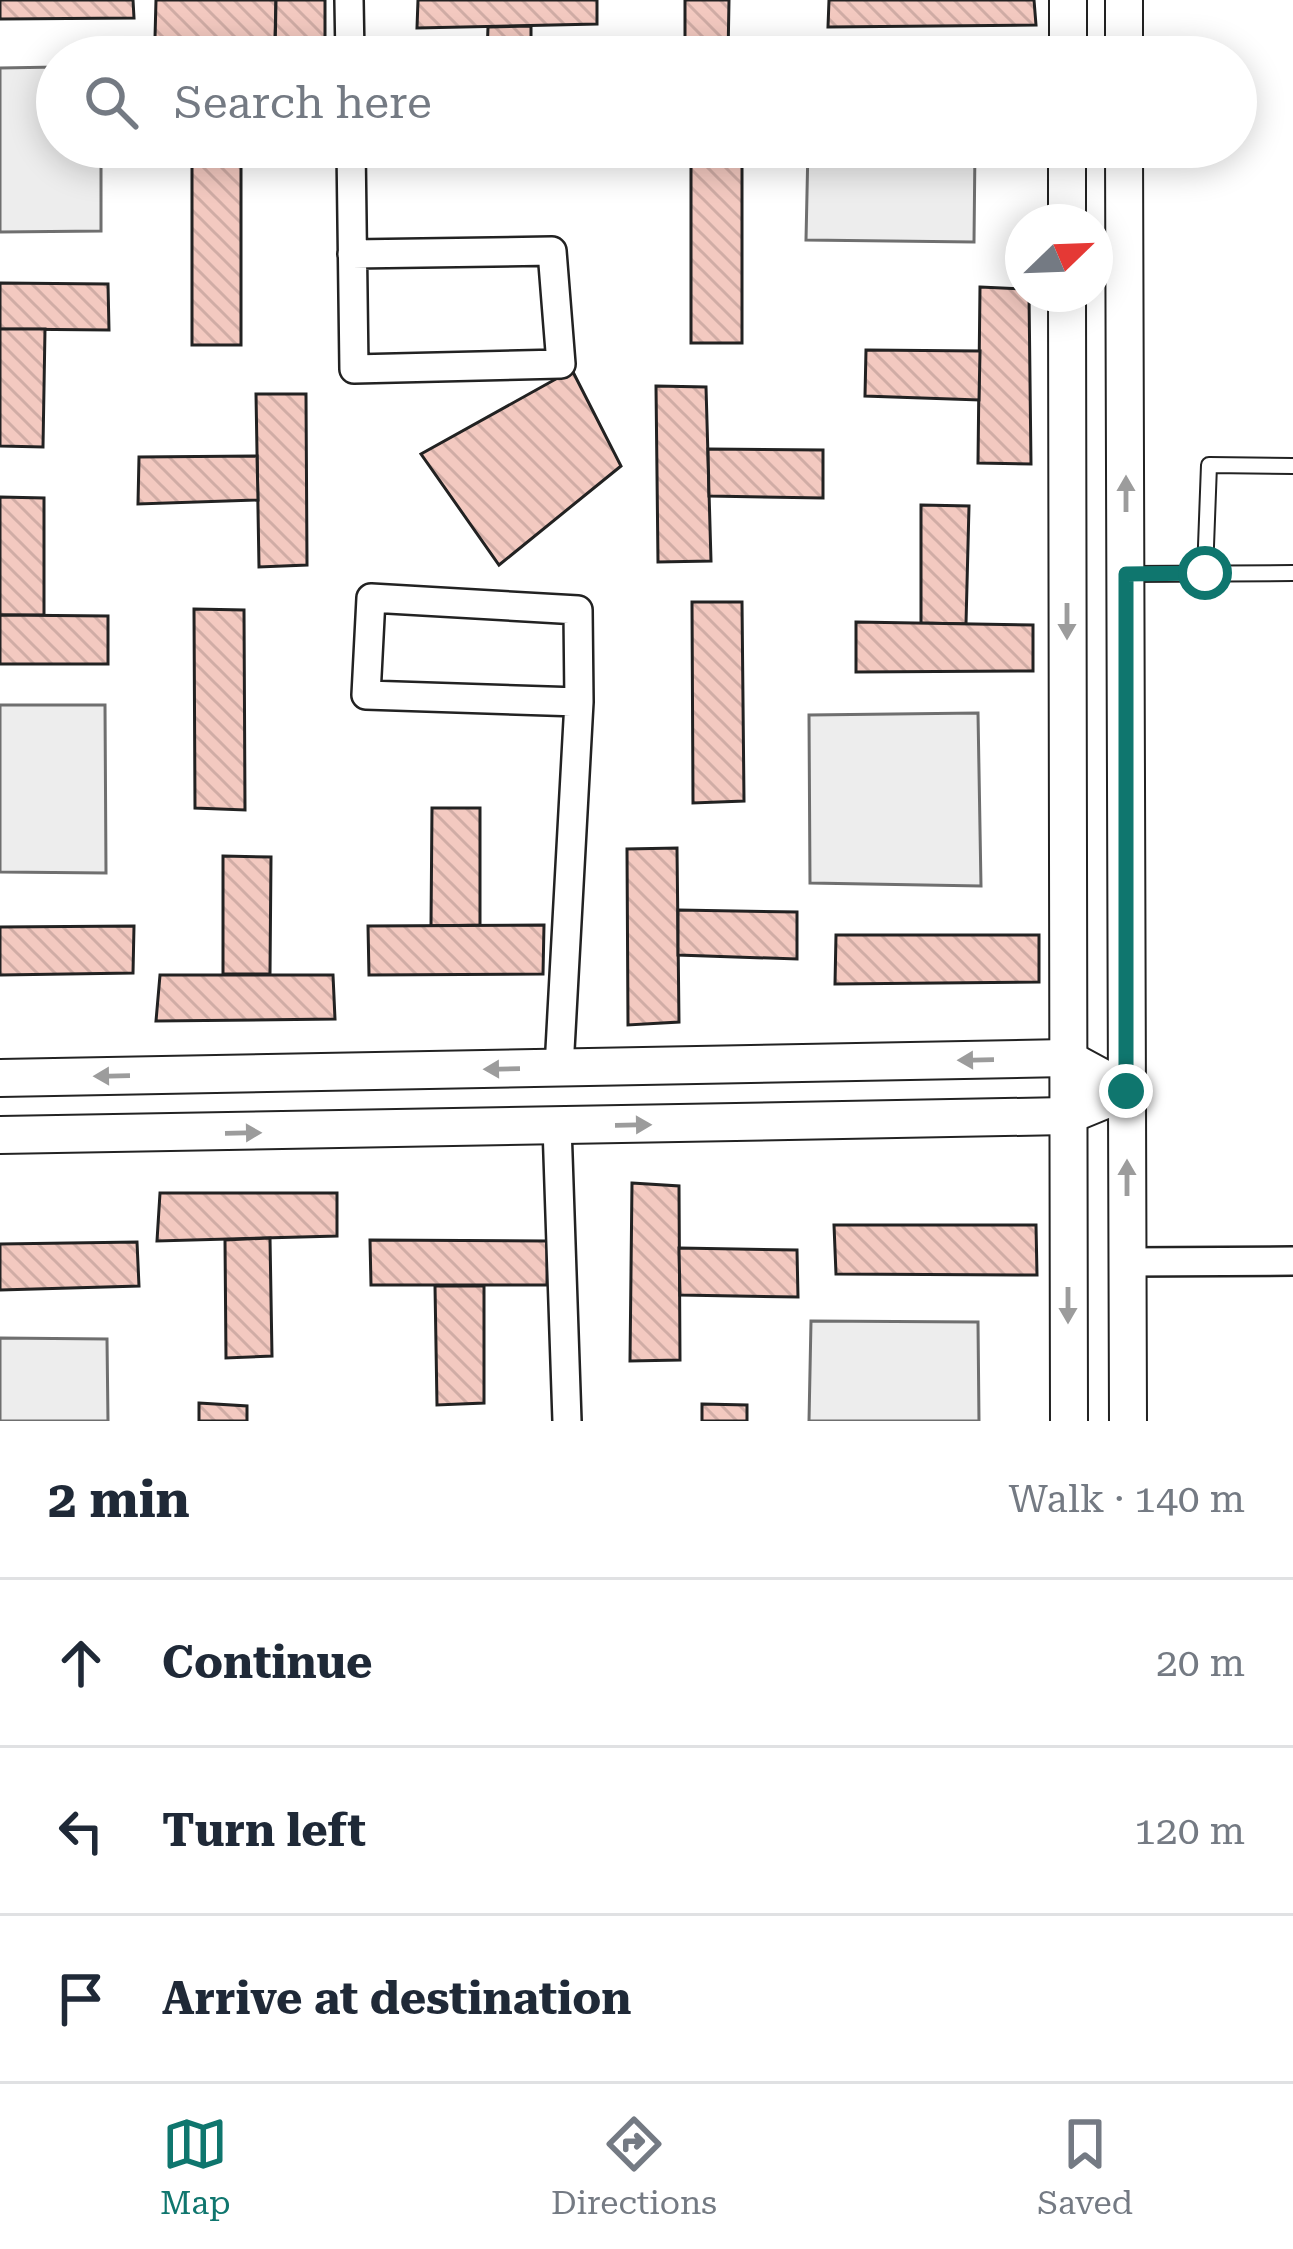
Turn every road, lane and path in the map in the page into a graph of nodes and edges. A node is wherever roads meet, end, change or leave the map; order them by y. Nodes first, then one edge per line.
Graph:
1 (350, 0) edge
2 (1068, 0) edge
3 (1124, 0) edge
4 (350, 36) edge
5 (1068, 36) edge
6 (1124, 36) edge
7 (351, 168) edge
8 (1067, 168) edge
9 (1124, 168) edge
10 (1067, 204) edge
11 (352, 254) junction
12 (1067, 312) edge
13 (1293, 466) edge
14 (1205, 573) junction
15 (1293, 573) edge
16 (1126, 574) junction
17 (579, 702) junction
18 (1066, 1058) junction
19 (560, 1068) junction
20 (0, 1078) edge
21 (1126, 1091) junction
22 (1066, 1116) junction
23 (557, 1126) junction
24 (0, 1135) edge
25 (1293, 1261) edge
26 (1127, 1262) junction
27 (567, 1421) edge
28 (1069, 1421) edge
29 (1128, 1421) edge

1 - 4 street
2 - 5 main road
3 - 6 main road
7 - 11 street
8 - 10 main road
16 -> 9 main road
11 - 11 street
12 -> 18 main road
13 - 14 lane
14 - 15 lane
14 - 16 lane
16 - 21 main road
17 - 17 street
17 - 19 street
18 -> 19 main road
18 - 21 main road
18 - 22 main road
19 -> 20 main road
21 - 22 main road
26 -> 21 main road
23 -> 22 main road
22 -> 28 main road
24 -> 23 main road
23 - 27 street
25 - 26 street
26 - 29 main road

